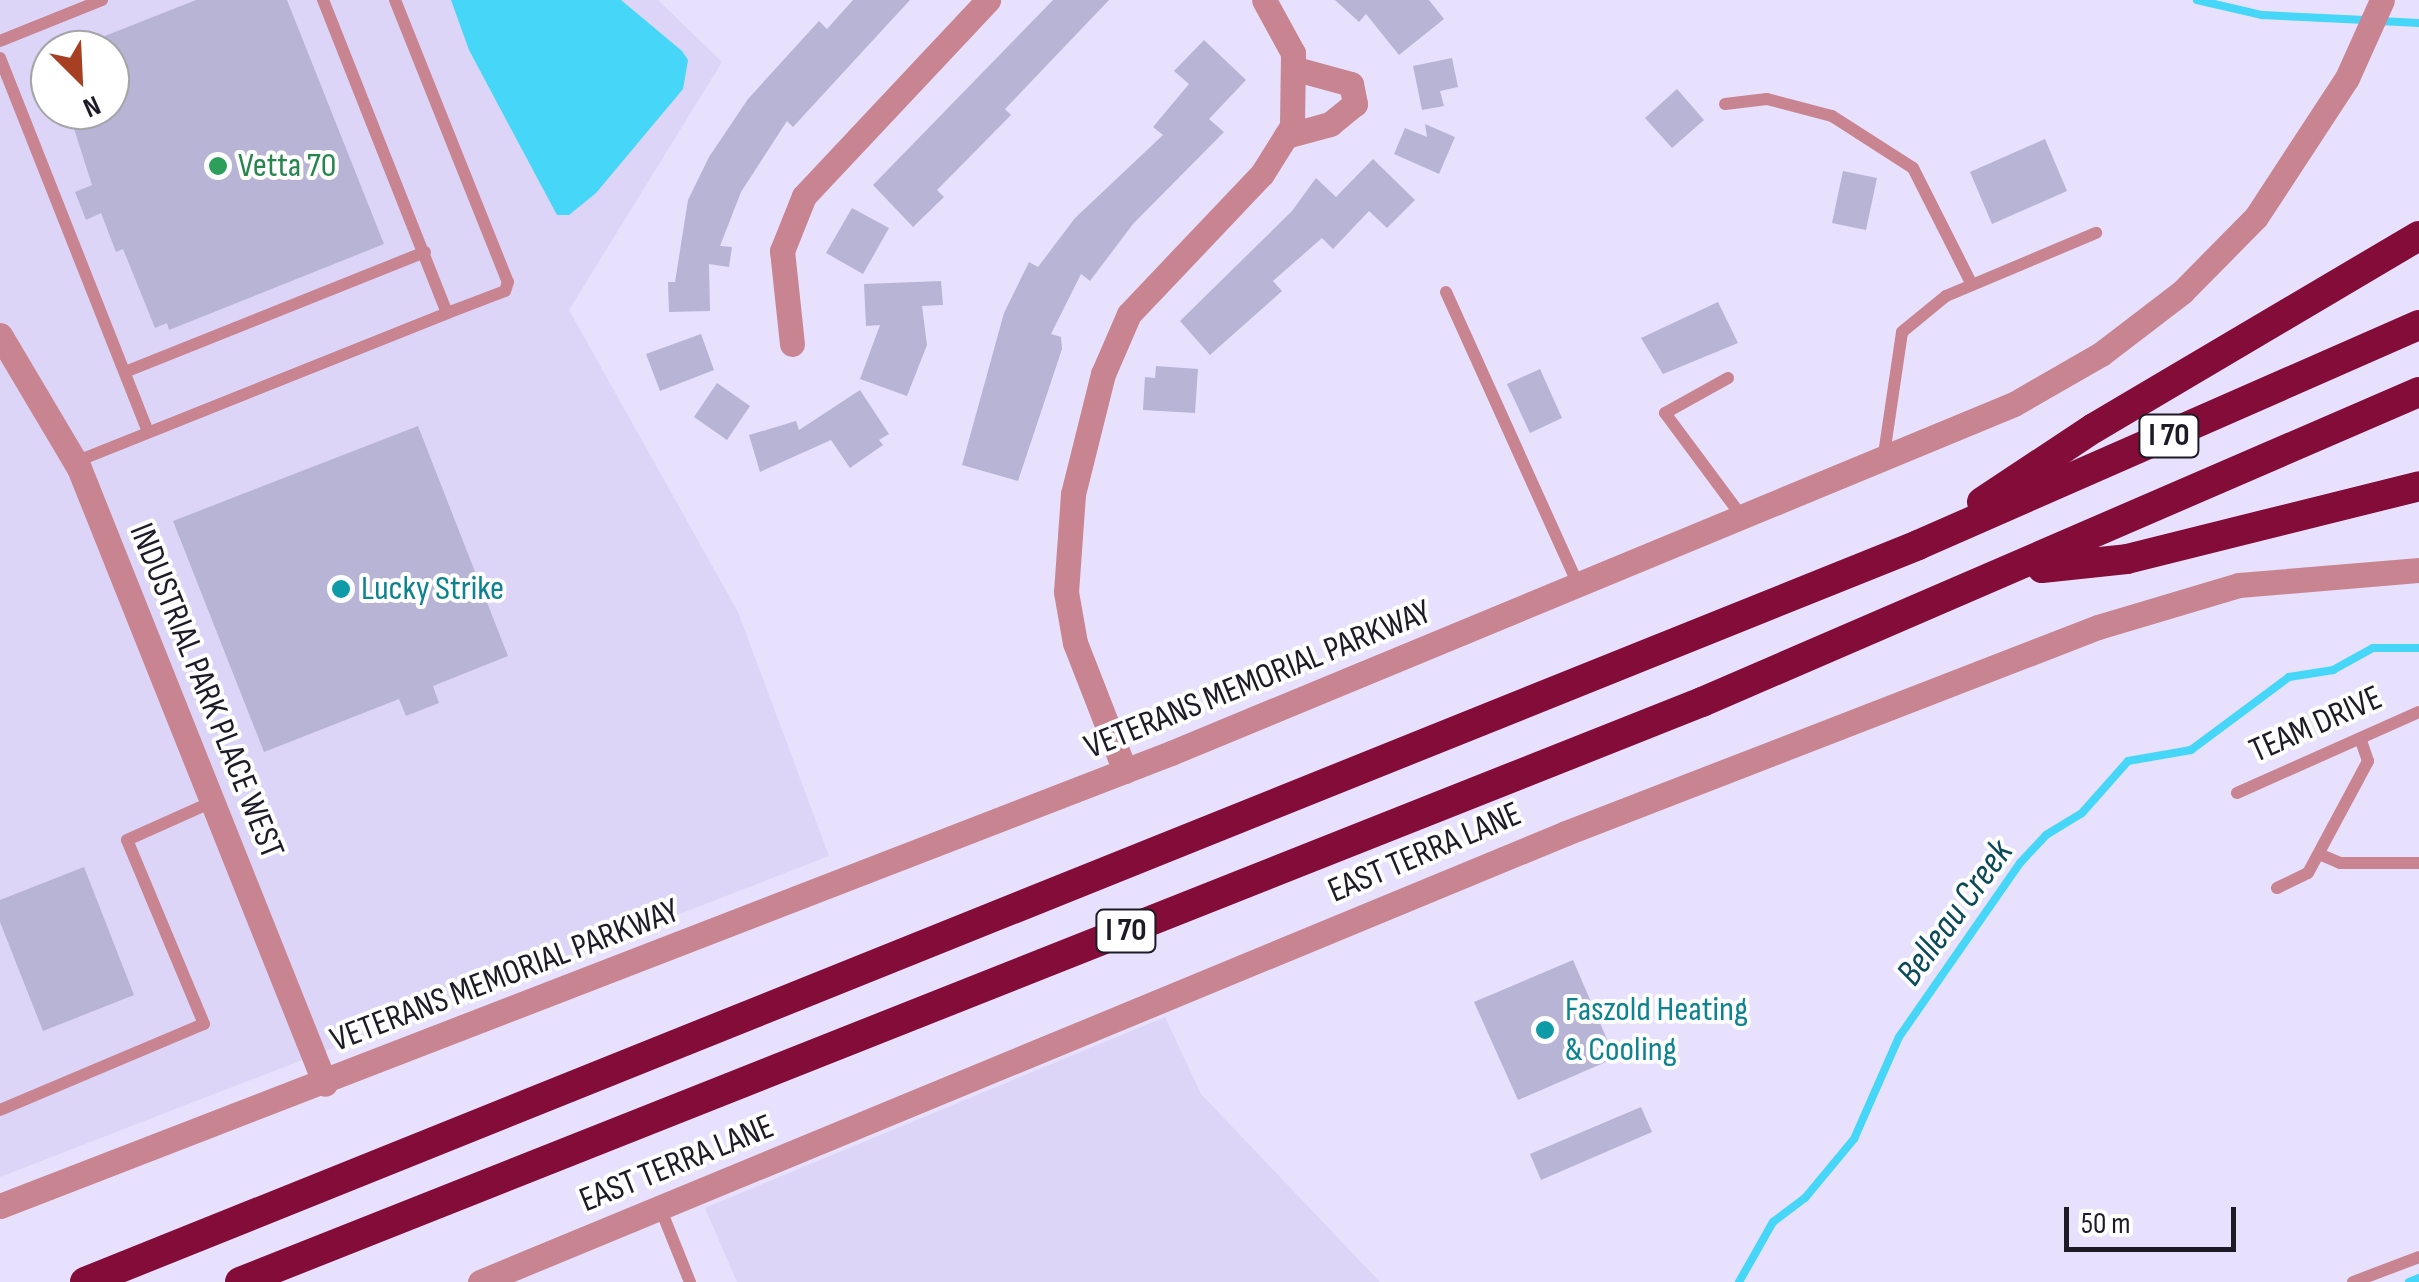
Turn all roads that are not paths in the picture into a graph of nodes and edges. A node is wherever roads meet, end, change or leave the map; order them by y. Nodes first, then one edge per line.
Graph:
1 (102, 0) edge
2 (323, 0) edge
3 (395, 0) edge
4 (988, 0) edge
5 (1264, 0) edge
6 (2382, 0) edge
7 (0, 41) edge
8 (0, 58) edge
9 (1296, 69) junction
10 (1724, 104) dead end
11 (1286, 136) junction
12 (2096, 232) dead end
13 (2419, 236) edge
14 (425, 252) junction
15 (1972, 285) junction
16 (1446, 292) dead end
17 (447, 313) junction
18 (2419, 325) edge
19 (0, 335) edge
20 (792, 344) dead end
21 (125, 372) junction
22 (1728, 378) dead end
23 (2419, 392) edge
24 (148, 431) junction
25 (75, 462) junction
26 (1882, 464) junction
27 (2419, 486) edge
28 (1744, 520) junction
29 (1918, 546) junction
30 (2419, 570) edge
31 (2009, 572) junction
32 (1579, 588) junction
33 (2419, 712) edge
34 (2360, 738) junction
35 (1125, 771) junction
36 (2237, 793) dead end
37 (212, 802) junction
38 (2318, 854) junction
39 (2419, 863) edge
40 (2277, 888) dead end
41 (325, 1084) junction
42 (0, 1110) edge
43 (0, 1206) edge
44 (662, 1210) junction
45 (2419, 1258) edge
46 (86, 1282) edge
47 (240, 1282) edge
48 (480, 1282) edge
49 (690, 1282) edge
50 (2354, 1282) edge

1 - 7 lane
2 - 14 lane
3 - 17 lane
4 - 20 street
5 - 9 street
6 - 26 street, VETERANS MEMORIAL PARKWAY
8 - 21 lane
9 - 11 street
9 - 11 street
10 - 15 lane
11 - 35 street
12 - 15 lane
13 - 29 highway
14 - 17 lane
14 - 21 lane
15 - 26 lane
16 - 32 lane
17 - 24 lane
18 - 29 highway, I 70
19 - 25 street, INDUSTRIAL PARK PLACE WEST
21 - 24 lane
22 - 28 lane
23 - 31 highway, I 70
24 - 25 lane
25 - 37 street, INDUSTRIAL PARK PLACE WEST
26 - 28 street, VETERANS MEMORIAL PARKWAY
27 - 31 highway
28 - 32 street, VETERANS MEMORIAL PARKWAY
29 - 46 highway, I 70
30 - 44 street, EAST TERRA LANE
31 - 47 highway, I 70
32 - 35 street, VETERANS MEMORIAL PARKWAY
33 - 34 lane, TEAM DRIVE
34 - 36 lane, TEAM DRIVE
34 - 38 lane
35 - 41 street, VETERANS MEMORIAL PARKWAY
37 - 41 street, INDUSTRIAL PARK PLACE WEST
37 - 42 lane
38 - 39 lane
38 - 40 lane
41 - 43 street, VETERANS MEMORIAL PARKWAY
44 - 48 street, EAST TERRA LANE
44 - 49 lane
45 - 50 lane

